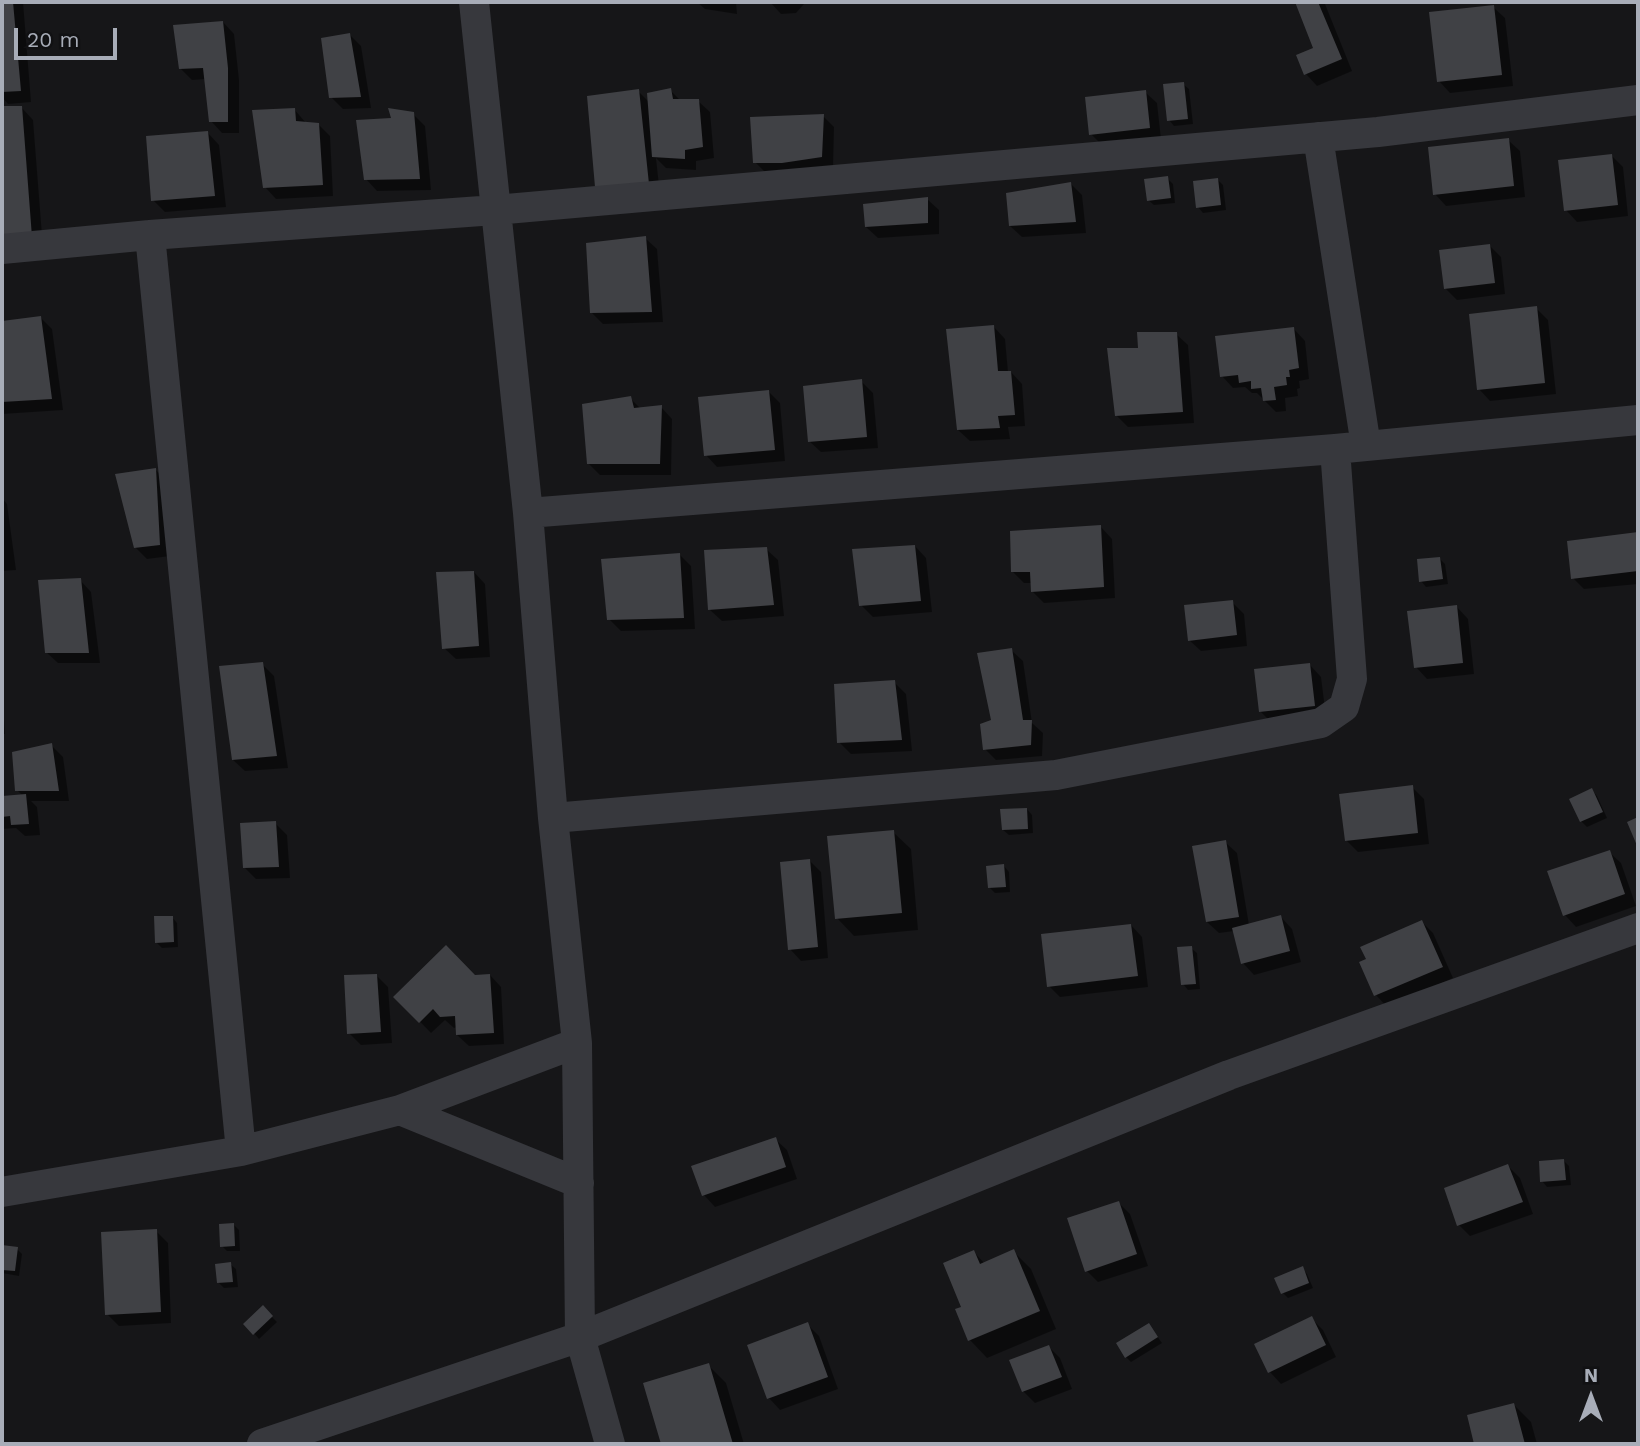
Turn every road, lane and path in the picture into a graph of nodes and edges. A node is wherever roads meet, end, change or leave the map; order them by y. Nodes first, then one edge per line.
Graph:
1 (474, 2) edge
2 (1638, 100) edge
3 (1318, 137) junction
4 (495, 210) junction
5 (150, 235) junction
6 (2, 249) edge
7 (1638, 420) edge
8 (1366, 446) junction
9 (1335, 449) junction
10 (528, 513) junction
11 (553, 818) junction
12 (1638, 928) edge
13 (577, 1043) junction
14 (400, 1110) junction
15 (241, 1151) junction
16 (579, 1183) junction
17 (4, 1189) edge
18 (580, 1337) junction
19 (262, 1444) edge
20 (610, 1444) edge

1 - 4 street
2 - 3 street
3 - 4 street
3 - 8 street
4 - 5 street
4 - 10 street
5 - 6 street
5 - 15 street
7 - 8 street
8 - 9 street
9 - 10 street
9 - 11 street
10 - 11 street
11 - 13 street
12 - 18 street
13 - 14 street
13 - 16 street
14 - 15 street
14 - 16 street
15 - 17 street
16 - 18 street
18 - 19 street
18 - 20 street

